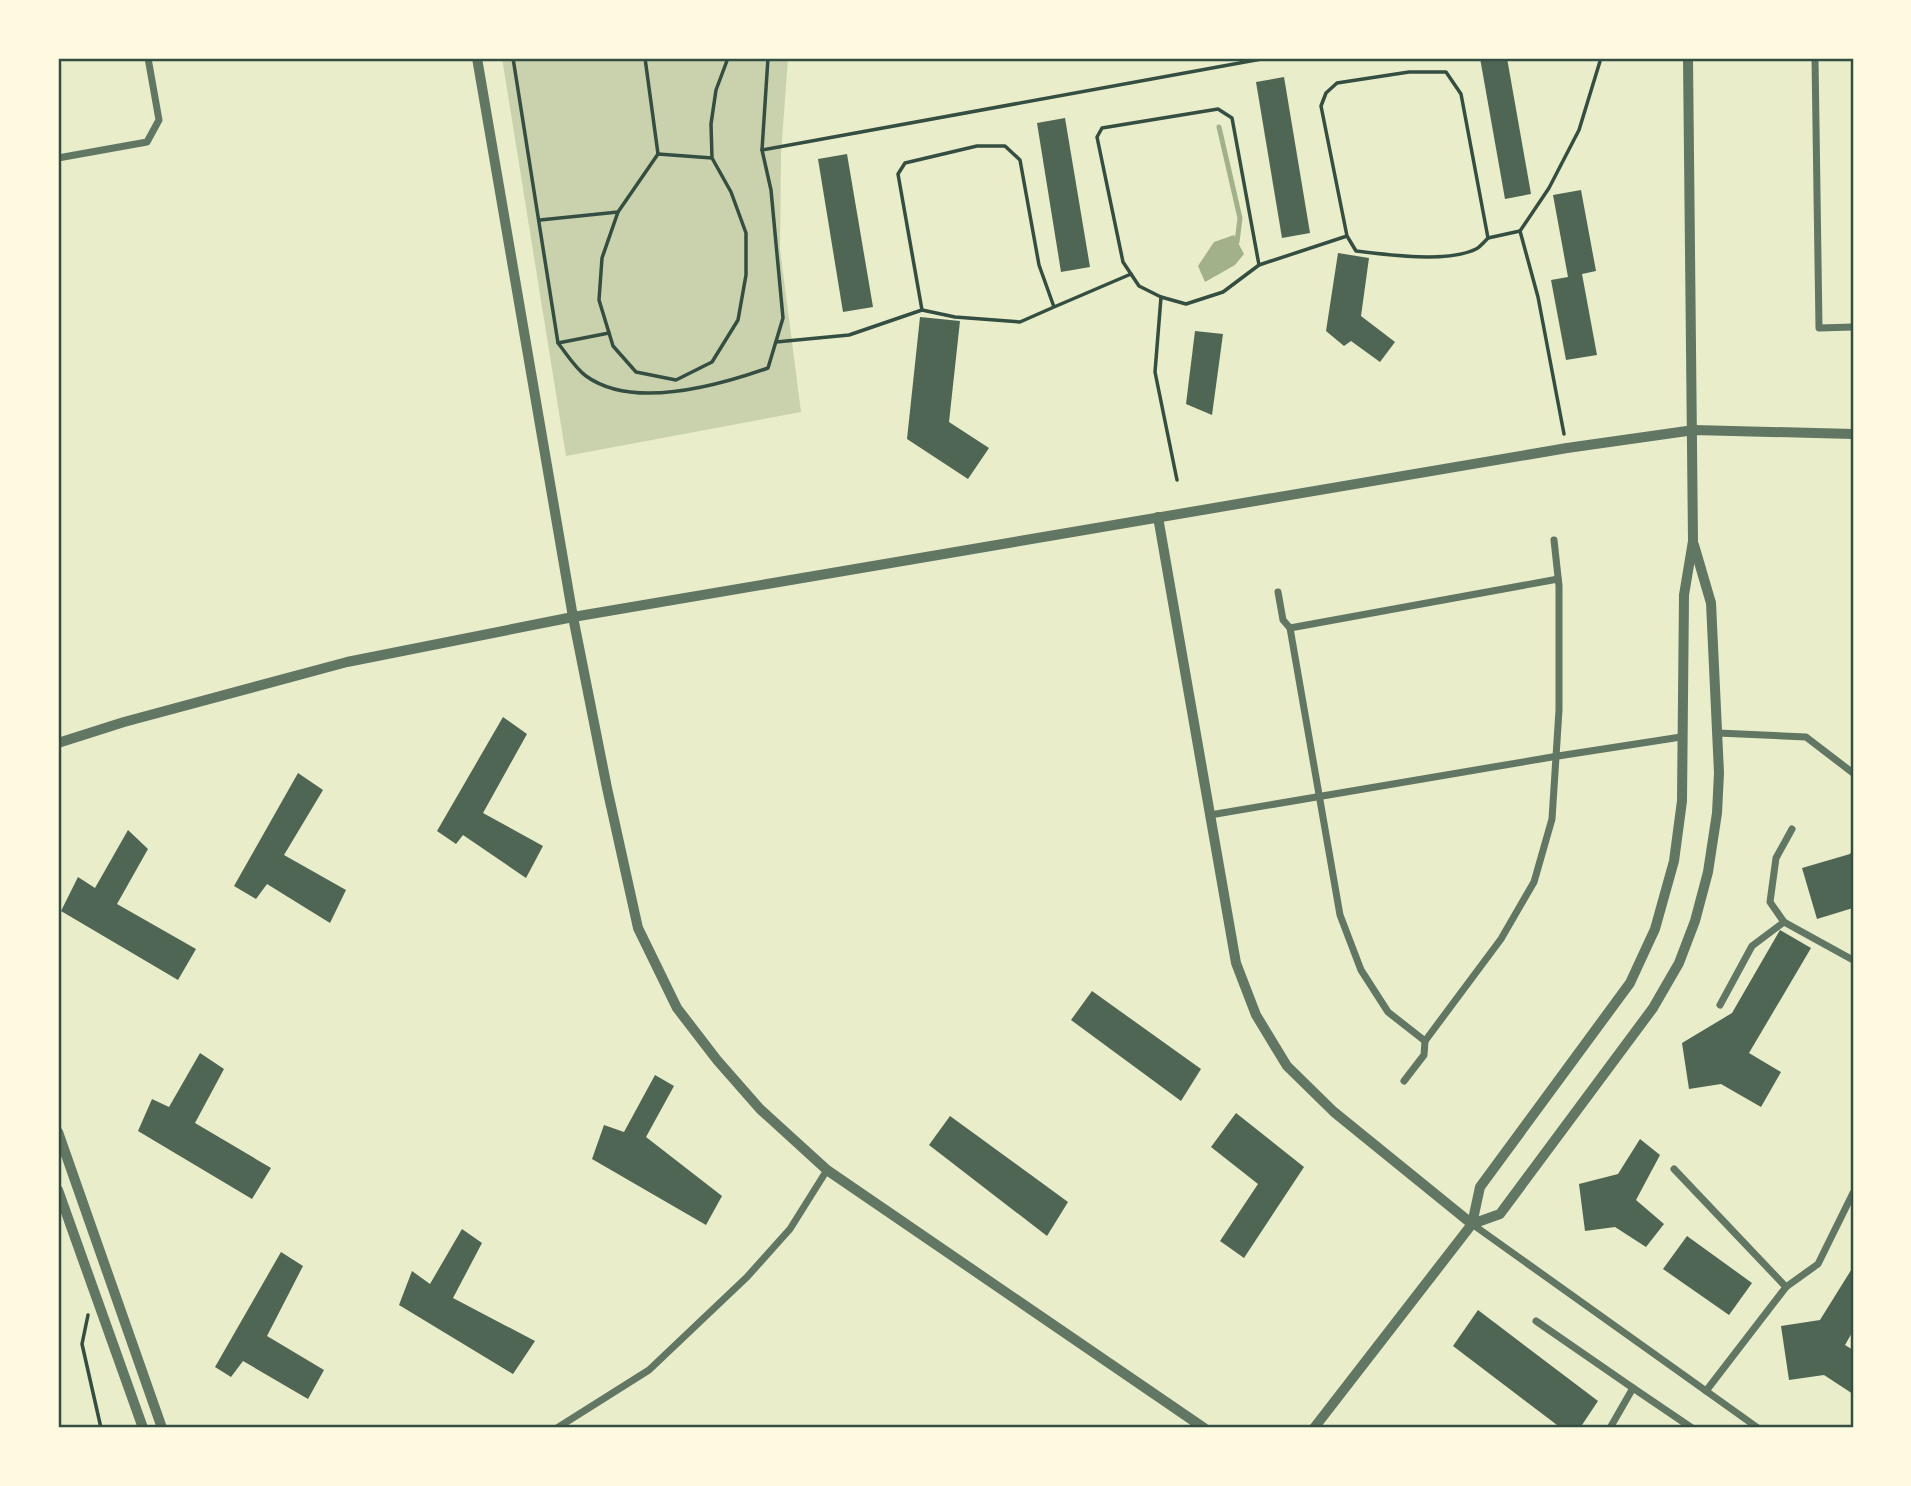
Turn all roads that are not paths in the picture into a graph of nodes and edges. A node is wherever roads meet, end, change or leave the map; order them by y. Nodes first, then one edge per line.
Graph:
1 (148, 58) edge
2 (477, 58) edge
3 (1688, 58) edge
4 (1815, 58) edge
5 (58, 158) edge
6 (1853, 327) edge
7 (1693, 429) junction
8 (1853, 434) edge
9 (1158, 517) junction
10 (1554, 540) dead end
11 (1693, 541) junction
12 (1558, 579) junction
13 (1278, 592) dead end
14 (573, 617) junction
15 (1290, 628) junction
16 (1718, 733) junction
17 (1681, 737) junction
18 (58, 743) edge
19 (1558, 756) junction
20 (1853, 773) edge
21 (1319, 796) junction
22 (1210, 815) junction
23 (1792, 828) dead end
24 (1784, 922) junction
25 (1853, 960) edge
26 (1720, 1005) dead end
27 (1425, 1041) junction
28 (1404, 1081) dead end
29 (58, 1132) edge
30 (1674, 1169) dead end
31 (827, 1170) junction
32 (58, 1190) edge
33 (1853, 1193) edge
34 (1472, 1224) junction
35 (1786, 1287) junction
36 (1536, 1321) dead end
37 (1633, 1388) junction
38 (1706, 1391) junction
39 (143, 1428) edge
40 (162, 1428) edge
41 (557, 1428) edge
42 (1204, 1428) edge
43 (1314, 1428) edge
44 (1609, 1428) edge
45 (1692, 1428) edge
46 (1758, 1428) edge

1 - 5 street
2 - 14 street
3 - 7 street
4 - 6 street
7 - 8 street
7 - 9 street
7 - 11 street
9 - 14 street
9 - 22 street
10 - 12 street
11 - 16 street
11 - 17 street
12 - 15 street
12 - 19 street
13 - 15 street
14 - 18 street
14 - 31 street
15 - 21 street
16 - 20 street
16 - 34 street
17 - 19 street
17 - 34 street
19 - 21 street
19 - 27 street
21 - 22 street
21 - 27 street
22 - 34 street
23 - 24 street
24 - 25 street
24 - 26 street
27 - 28 street
29 - 40 street
30 - 35 street
31 - 41 street
31 - 42 street
32 - 39 street
33 - 35 street
34 - 38 street
34 - 43 street
35 - 38 street
36 - 37 street
37 - 44 street
37 - 45 street
38 - 46 street

